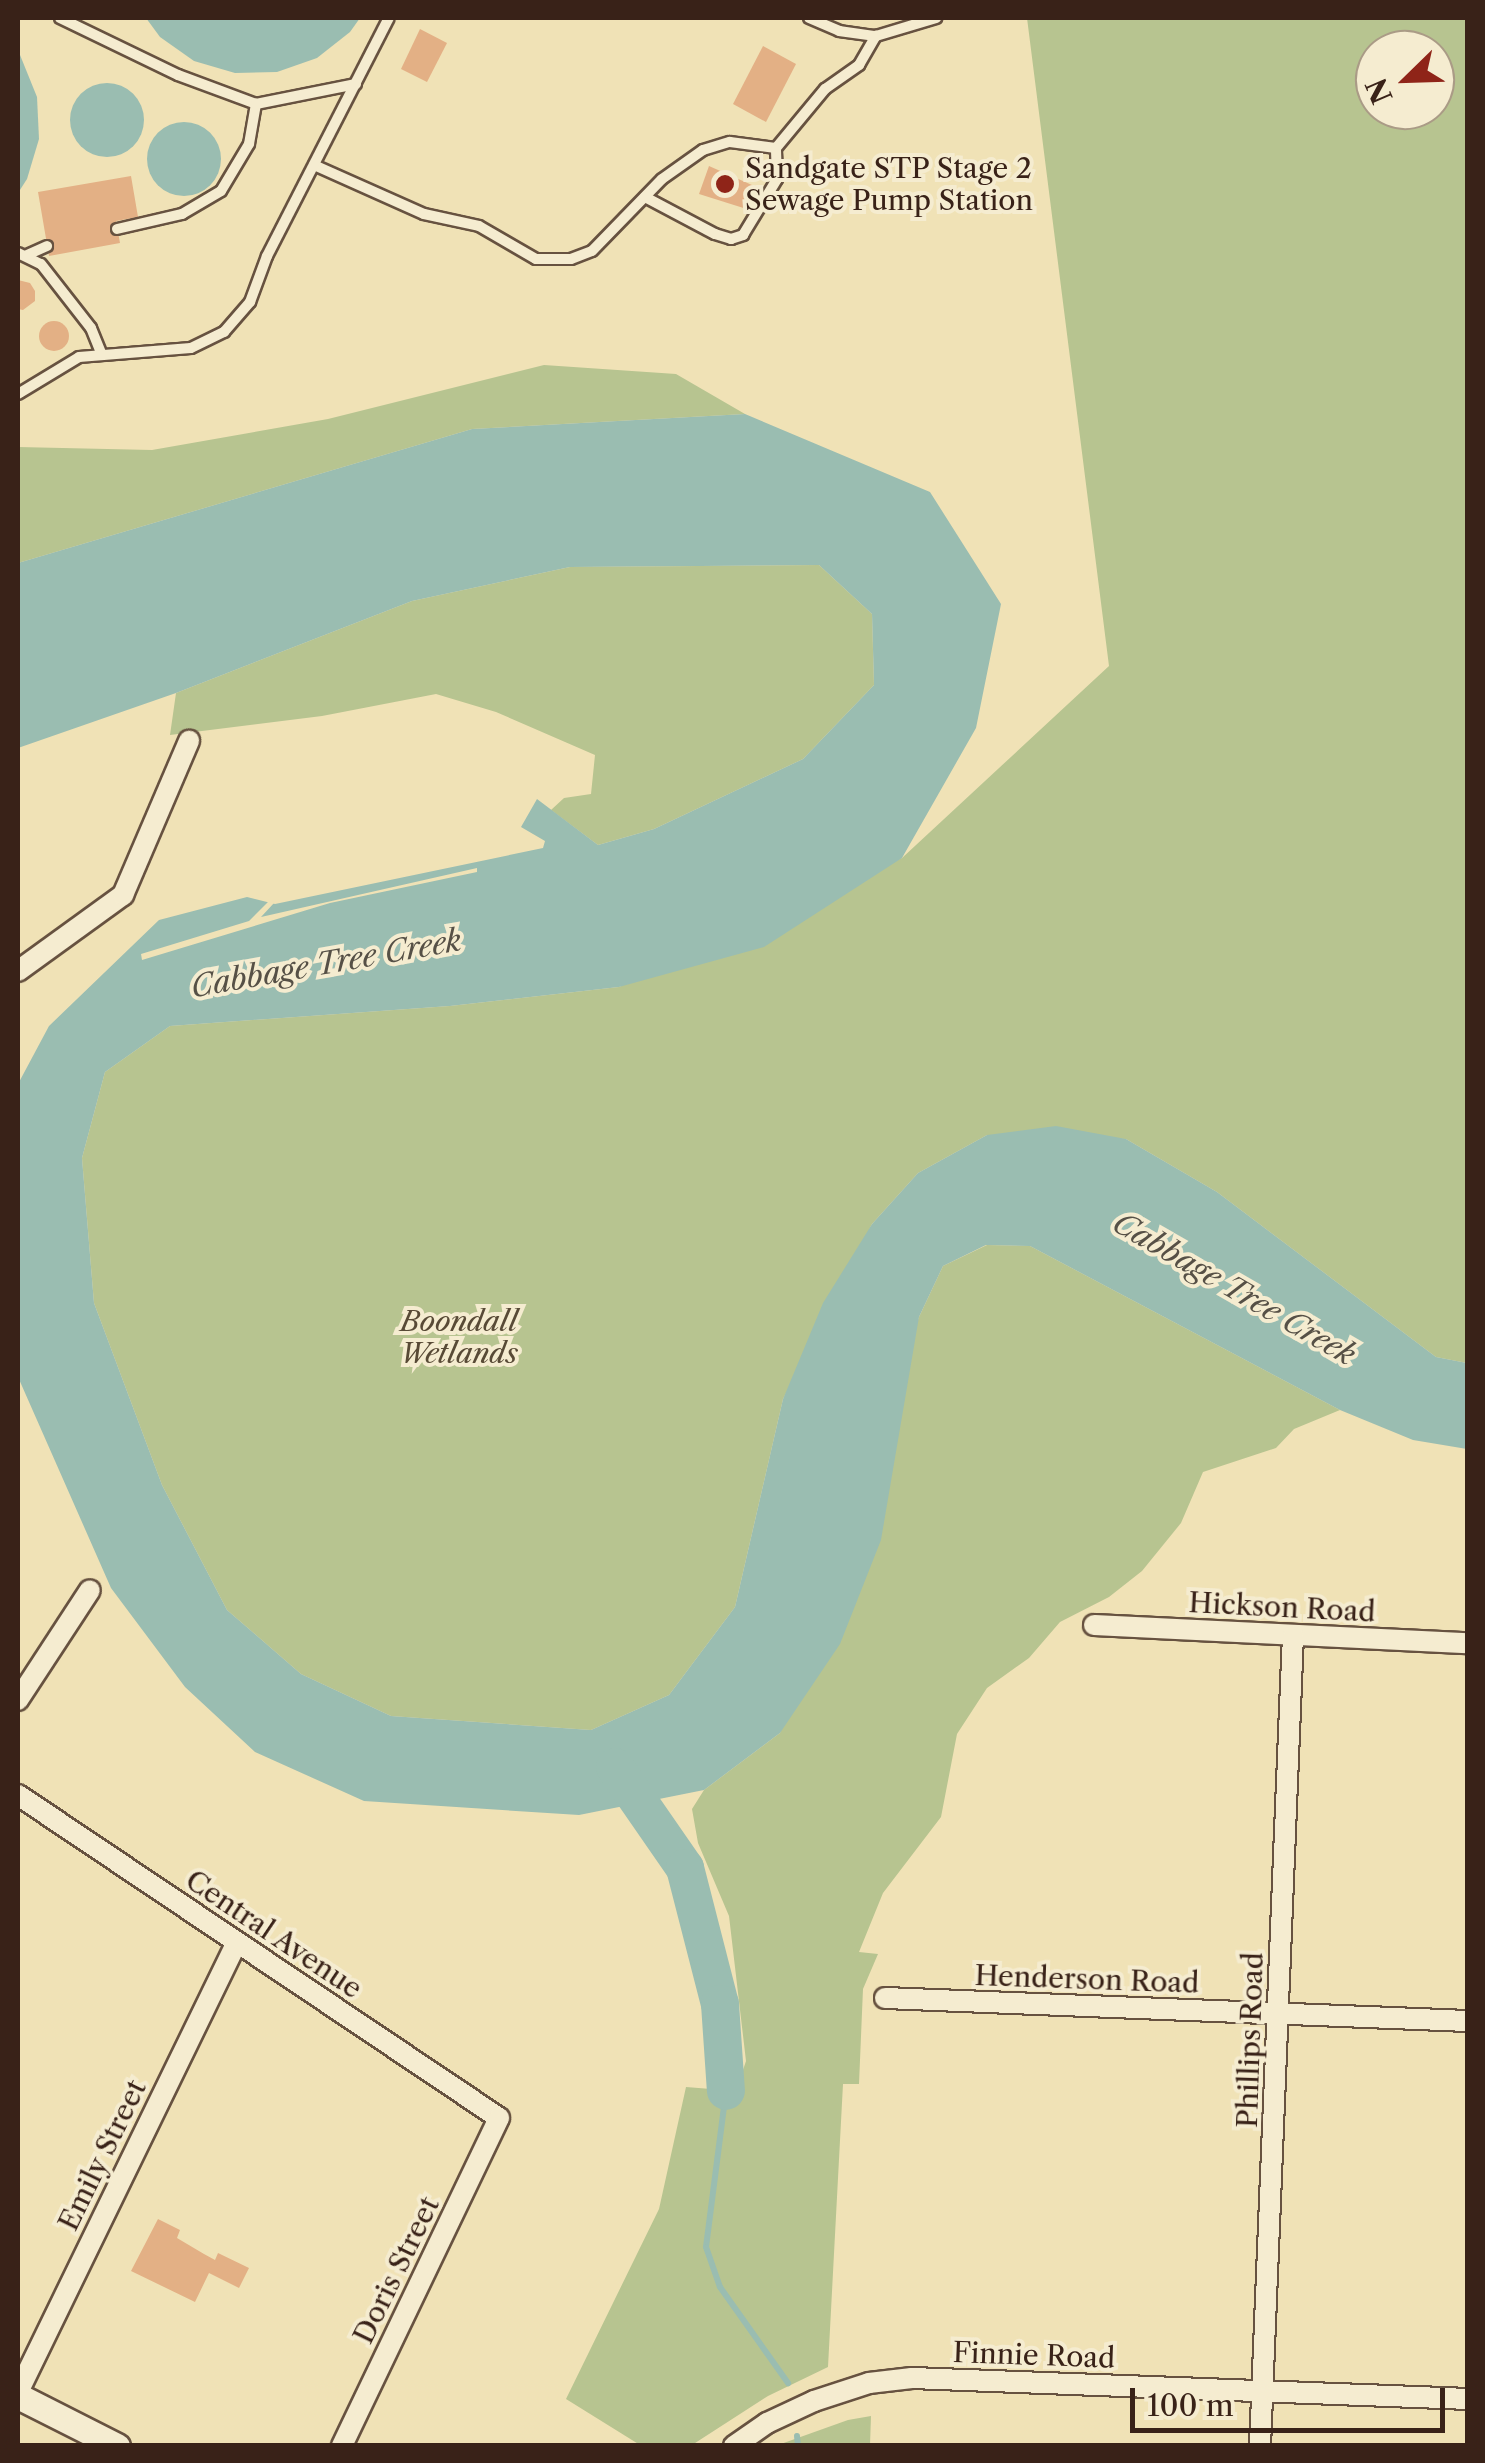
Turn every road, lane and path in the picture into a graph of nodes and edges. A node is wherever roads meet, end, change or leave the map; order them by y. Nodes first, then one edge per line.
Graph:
1 (60, 18) edge
2 (390, 18) edge
3 (809, 18) edge
4 (936, 18) edge
5 (876, 36) junction
6 (356, 84) junction
7 (256, 104) junction
8 (776, 148) junction
9 (314, 165) junction
10 (646, 198) junction
11 (117, 229) dead end
12 (48, 246) dead end
13 (22, 254) edge
14 (102, 355) junction
15 (18, 394) edge
16 (189, 741) dead end
17 (18, 971) edge
18 (90, 1590) dead end
19 (1094, 1625) dead end
20 (1293, 1636) junction
21 (1468, 1643) edge
22 (18, 1700) edge
23 (18, 1796) edge
24 (236, 1942) junction
25 (885, 1998) dead end
26 (1279, 2013) junction
27 (1468, 2021) edge
28 (499, 2118) joint
29 (1262, 2391) junction
30 (18, 2394) edge
31 (1468, 2399) edge
32 (117, 2446) edge
33 (342, 2446) edge
34 (734, 2446) edge
35 (1260, 2446) edge

1 - 7 lane
2 - 6 lane
3 - 5 lane
4 - 5 lane
5 - 8 lane
6 - 7 lane
6 - 9 lane
7 - 11 lane
8 - 10 lane
8 - 10 lane
9 - 10 lane
9 - 14 lane
12 - 13 lane
13 - 14 lane
14 - 15 lane
16 - 17 street
18 - 22 street
19 - 20 street, Hickson Road
20 - 21 street, Hickson Road
20 - 26 street, Phillips Road
23 - 24 street, Central Avenue
24 - 28 street, Central Avenue
24 - 30 street, Emily Street
25 - 26 street, Henderson Road
26 - 27 street, Henderson Road
26 - 29 street, Phillips Road
28 - 33 street, Doris Street
29 - 31 street, Finnie Road
29 - 34 street, Finnie Road
29 - 35 street, Phillips Road
30 - 32 street

